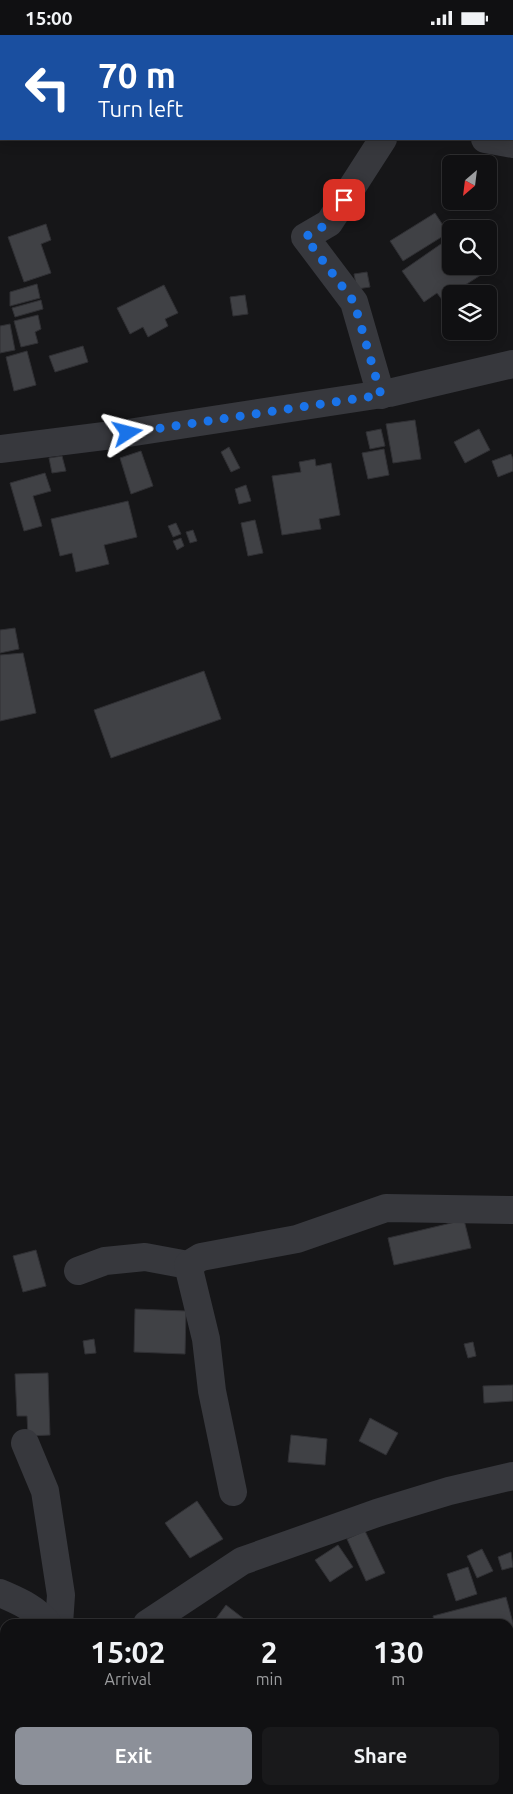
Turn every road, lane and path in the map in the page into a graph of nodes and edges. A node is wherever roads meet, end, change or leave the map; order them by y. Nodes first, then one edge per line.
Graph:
1 (382, 140) edge
2 (491, 140) edge
3 (513, 144) edge
4 (513, 363) edge
5 (381, 395) junction
6 (0, 449) edge
7 (513, 1210) edge
8 (188, 1265) junction
9 (78, 1271) dead end
10 (24, 1443) dead end
11 (513, 1476) edge
12 (233, 1492) dead end
13 (0, 1593) edge
14 (44, 1619) edge
15 (59, 1619) edge
16 (155, 1619) edge

1 - 5 street
2 - 3 street
4 - 5 street
5 - 6 street
7 - 8 street
8 - 9 street
8 - 12 street
10 - 15 street
11 - 16 street
13 - 14 street

